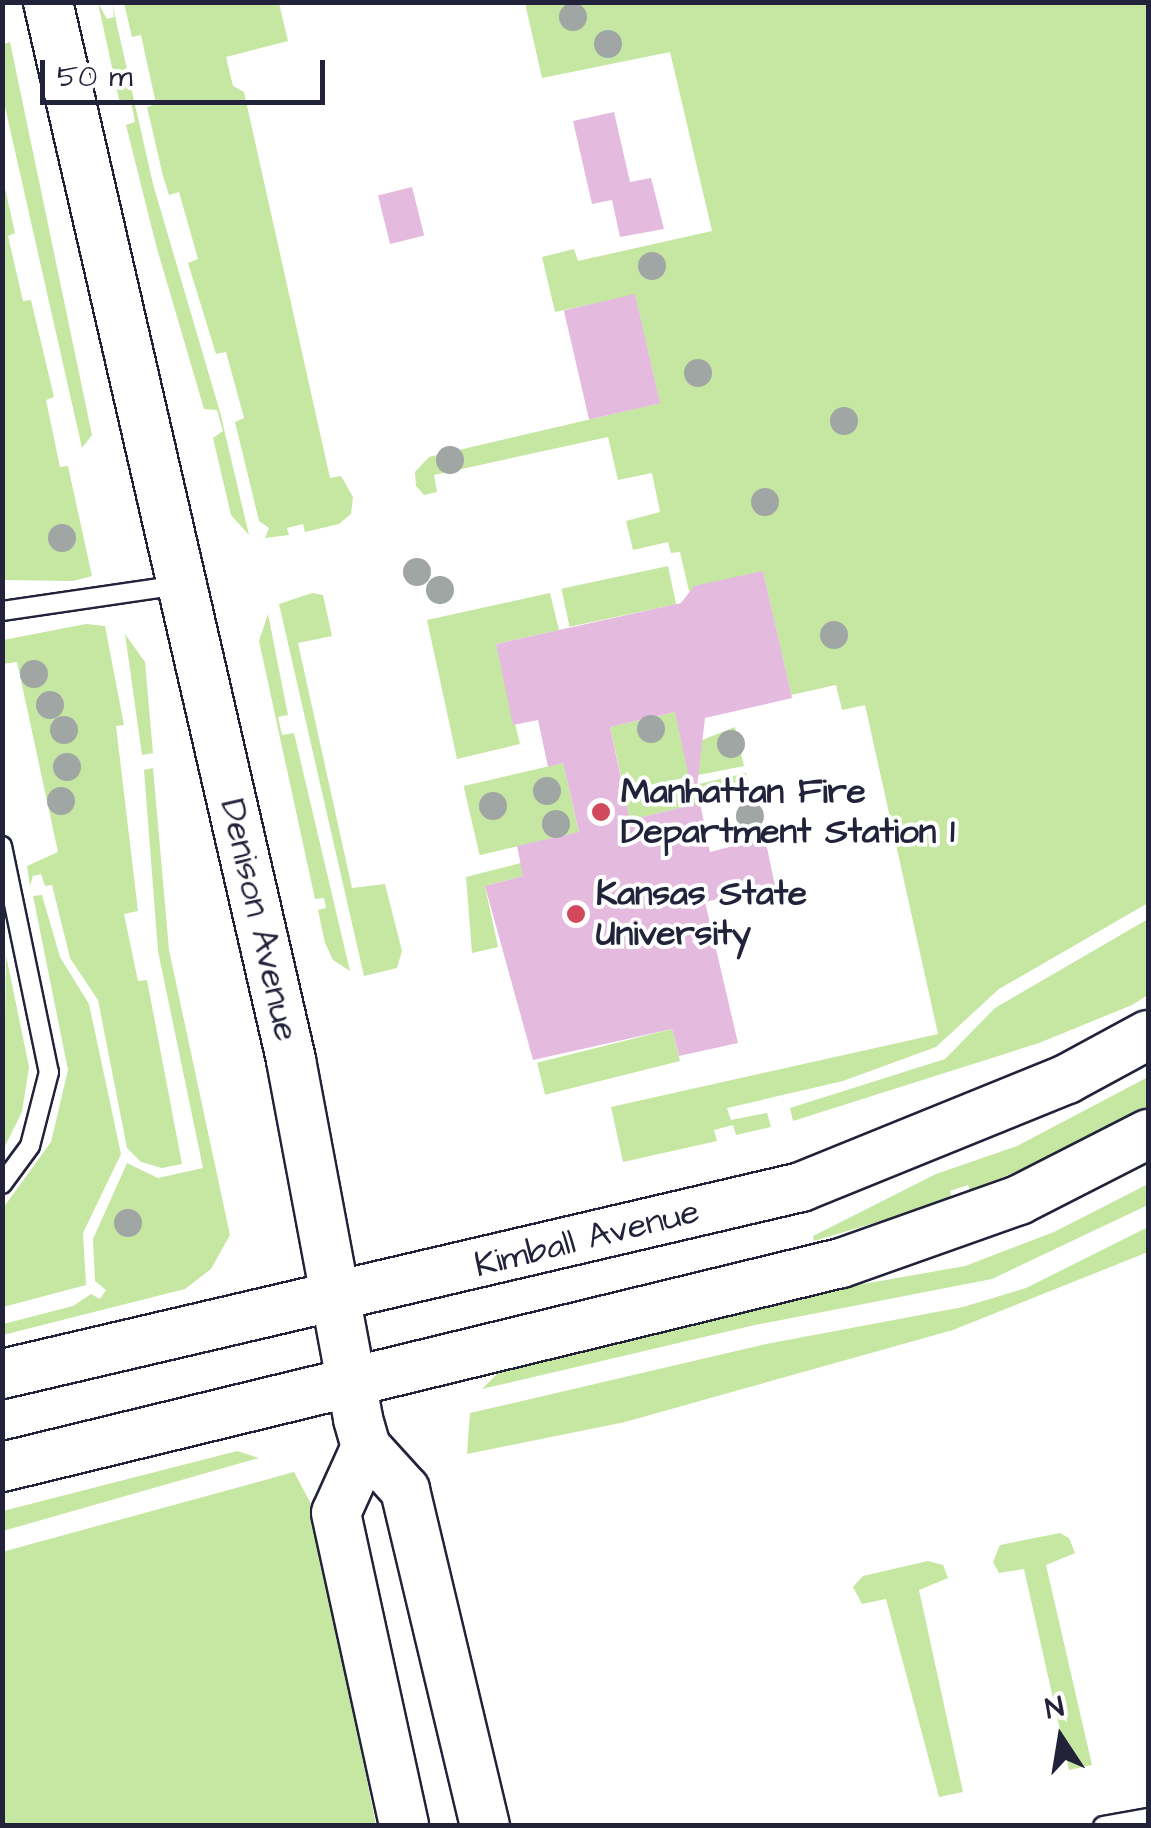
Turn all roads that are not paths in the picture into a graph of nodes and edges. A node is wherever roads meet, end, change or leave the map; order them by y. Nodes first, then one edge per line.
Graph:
1 (48, 2) edge
2 (181, 585) junction
3 (2, 611) edge
4 (2, 846) edge
5 (11, 934) edge
6 (1148, 1035) edge
7 (1148, 1134) edge
8 (2, 1184) edge
9 (334, 1296) junction
10 (2, 1374) edge
11 (350, 1382) junction
12 (366, 1448) junction
13 (2, 1468) edge
14 (1148, 1818) edge
15 (404, 1826) edge
16 (485, 1826) edge
17 (1103, 1826) edge

1 - 2 main road, Denison Avenue
2 - 3 lane
2 - 9 main road, Denison Avenue
4 - 5 lane
5 - 8 lane
6 - 9 main road, Kimball Avenue
7 - 11 main road
9 - 10 main road, Kimball Avenue
9 - 11 main road, Denison Avenue
11 - 12 main road, Denison Avenue
11 - 13 main road
12 - 15 main road
12 - 16 main road, Denison Avenue
14 - 17 lane

